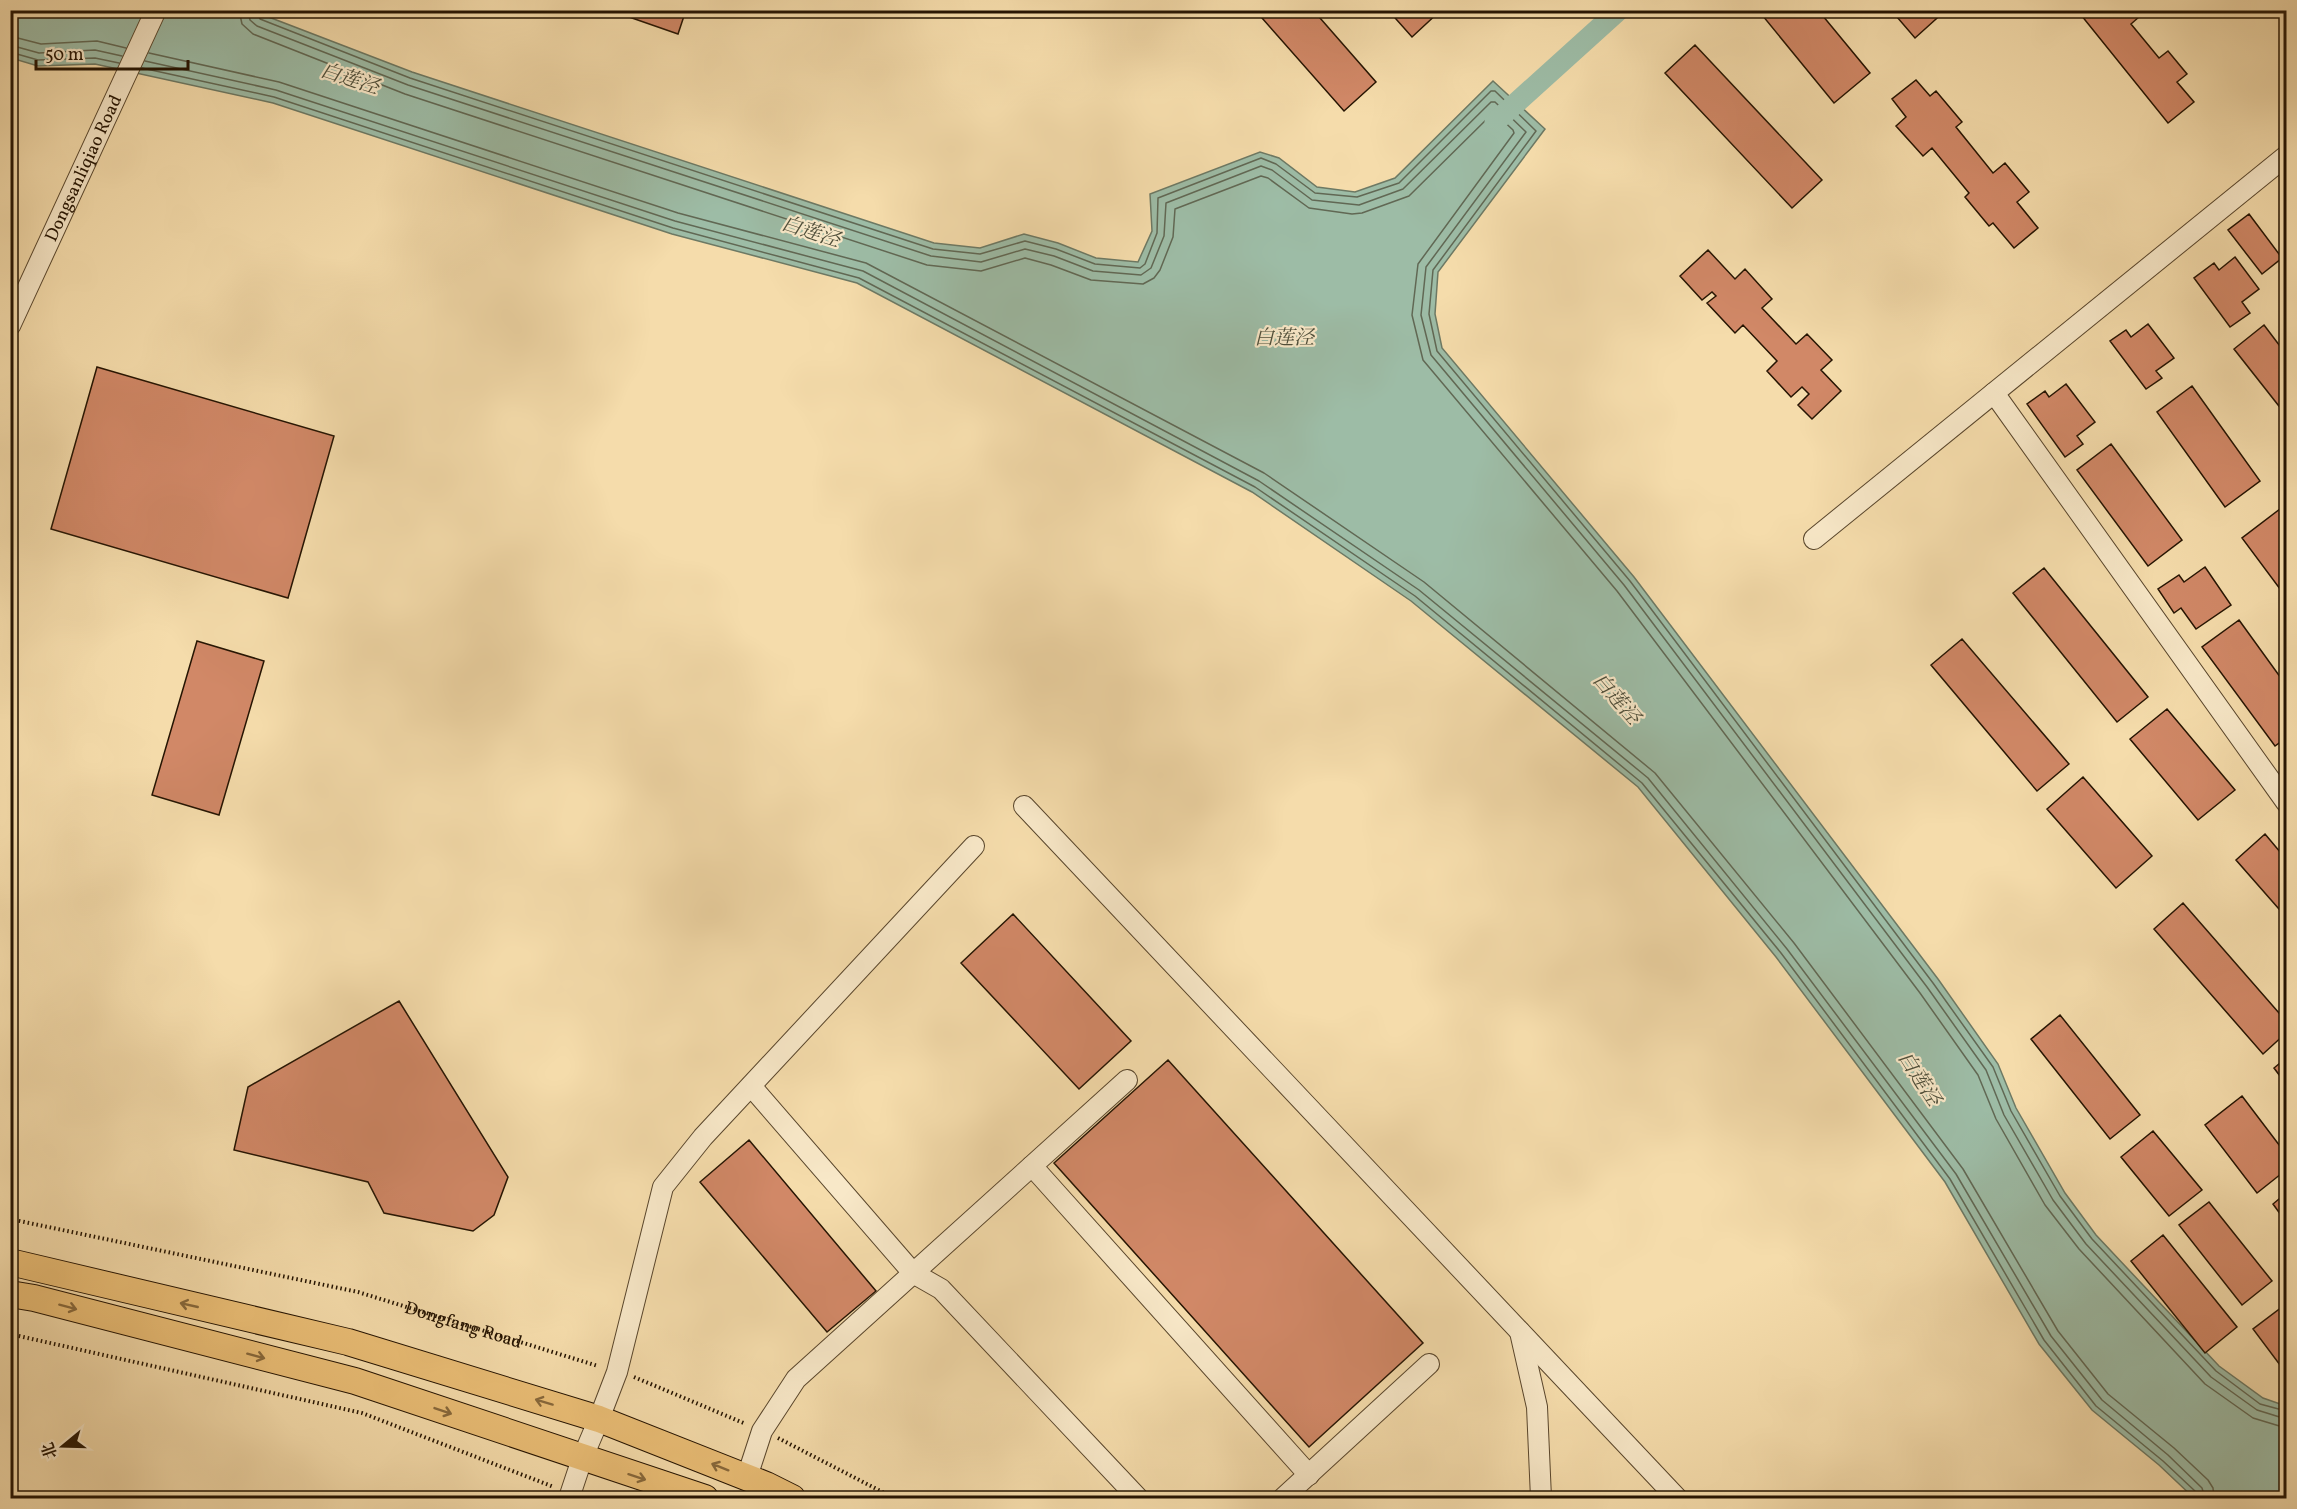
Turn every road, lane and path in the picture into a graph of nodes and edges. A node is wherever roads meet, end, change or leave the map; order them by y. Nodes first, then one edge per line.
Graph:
1 (156, 10) edge
2 (2286, 156) edge
3 (10, 326) edge
4 (1994, 393) junction
5 (1814, 539) dead end
6 (2286, 802) edge
7 (1024, 806) dead end
8 (974, 846) dead end
9 (1127, 1080) dead end
10 (751, 1086) junction
11 (1032, 1166) junction
12 (10, 1219) edge
13 (10, 1262) edge
14 (913, 1273) junction
15 (10, 1294) edge
16 (1520, 1332) junction
17 (10, 1334) edge
18 (1429, 1364) dead end
19 (616, 1372) junction
20 (600, 1419) junction
21 (762, 1431) junction
22 (582, 1459) junction
23 (1309, 1475) junction
24 (747, 1477) junction
25 (570, 1496) edge
26 (705, 1498) edge
27 (792, 1498) edge
28 (894, 1498) edge
29 (1138, 1498) edge
30 (1283, 1498) edge
31 (1541, 1498) edge
32 (1677, 1498) edge

1 - 3 street, Dongsanliqiao Road
2 - 4 street
4 - 5 street
4 - 6 street
7 - 16 street
8 - 10 street
9 - 11 street
10 - 14 street
10 - 19 street
11 - 14 street
11 - 23 street
12 - 19 path, Dongfang Road
20 -> 13 main road
14 - 21 street
14 - 29 street
15 -> 22 main road
16 - 31 street
16 - 32 street
17 - 25 path
18 - 23 street
19 - 20 street
19 - 21 path, Dongfang Road
20 - 22 street
24 -> 20 main road
21 - 24 street
21 - 28 path, Dongfang Road
22 - 25 street
22 -> 26 main road
23 - 30 street
24 - 27 main road

